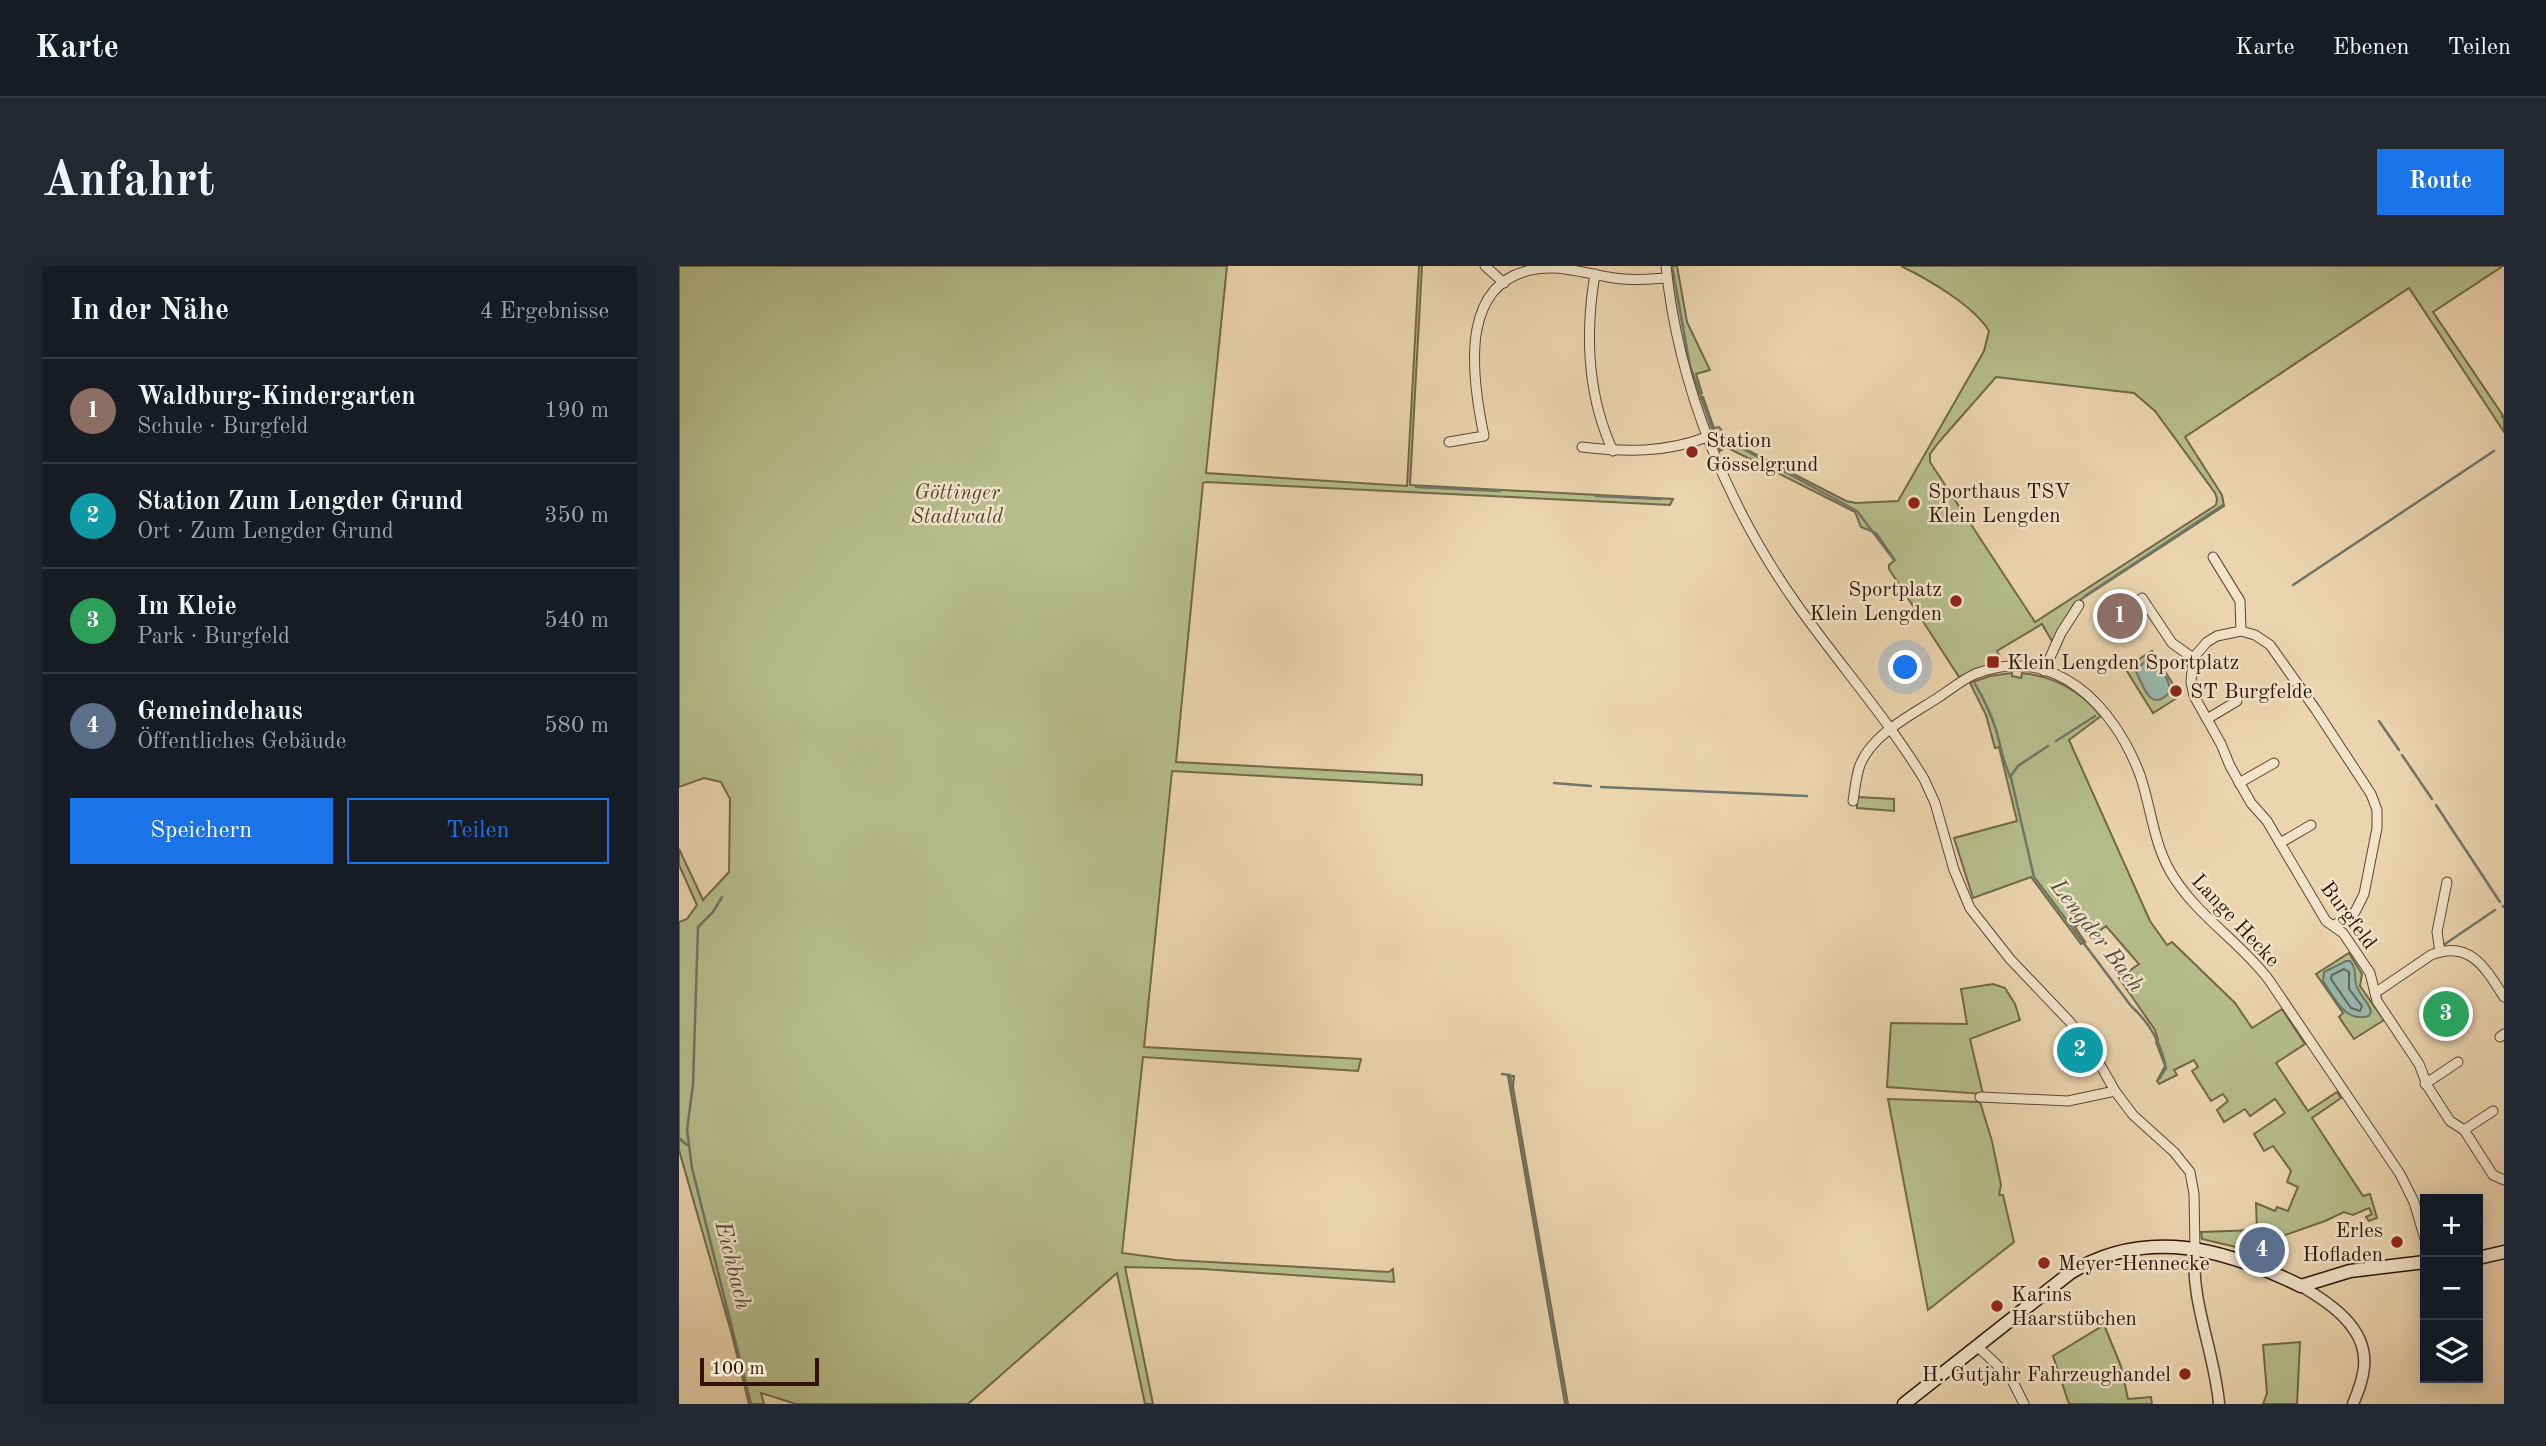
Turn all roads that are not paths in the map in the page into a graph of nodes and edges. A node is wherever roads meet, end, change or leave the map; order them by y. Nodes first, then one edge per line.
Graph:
1 (1485, 266) edge
2 (1666, 266) edge
3 (1595, 274) junction
4 (1667, 278) junction
5 (1504, 283) junction
6 (1707, 437) junction
7 (1449, 442) dead end
8 (1582, 447) dead end
9 (1613, 451) junction
10 (2213, 557) dead end
11 (2142, 598) dead end
12 (2079, 605) dead end
13 (2241, 631) junction
14 (2193, 658) junction
15 (2044, 671) junction
16 (2237, 701) dead end
17 (2207, 719) junction
18 (1889, 730) junction
19 (2274, 763) dead end
20 (2239, 783) junction
21 (1853, 801) dead end
22 (2311, 825) dead end
23 (2280, 843) junction
24 (2447, 881) dead end
25 (2333, 926) junction
26 (2440, 952) junction
27 (2375, 993) junction
28 (2504, 997) edge
29 (2458, 1062) dead end
30 (2425, 1084) junction
31 (2115, 1091) junction
32 (1980, 1097) dead end
33 (2493, 1111) dead end
34 (2464, 1130) junction
35 (2504, 1180) edge
36 (2420, 1222) edge
37 (2195, 1250) junction
38 (2504, 1252) edge
39 (2482, 1257) edge
40 (2420, 1262) edge
41 (2332, 1275) junction
42 (2301, 1286) junction
43 (2325, 1301) junction
44 (1977, 1346) junction
45 (1904, 1404) edge
46 (2024, 1404) edge
47 (2219, 1404) edge
48 (2353, 1404) edge

1 - 5 street
2 - 4 street
3 - 4 street
3 - 5 street
3 - 9 street
4 - 6 street
5 - 7 street
6 - 9 street
6 - 18 street
8 - 9 street
10 - 13 street
11 - 14 street
12 - 15 street
13 - 14 street
13 - 25 street
14 - 17 street, Burgfeld
15 - 18 street, Lange Hecke
15 - 36 street, Lange Hecke
16 - 17 street
17 - 20 street, Burgfeld
18 - 21 street, Lange Hecke
18 - 31 street
19 - 20 street
20 - 23 street, Burgfeld
22 - 23 street
23 - 25 street, Burgfeld
24 - 26 street
25 - 27 street, Burgfeld
26 - 27 street
26 - 28 street
27 - 30 street, Burgfeld
29 - 30 street
30 - 34 street, Burgfeld
31 - 32 street
31 - 37 street
33 - 34 street
34 - 35 street, Burgfeld
37 - 42 main road
37 - 44 main road
37 - 47 street
38 - 39 main road
40 - 41 main road
41 - 42 main road
41 - 43 street
42 - 43 street
43 - 48 street
44 - 45 main road
44 - 46 street

